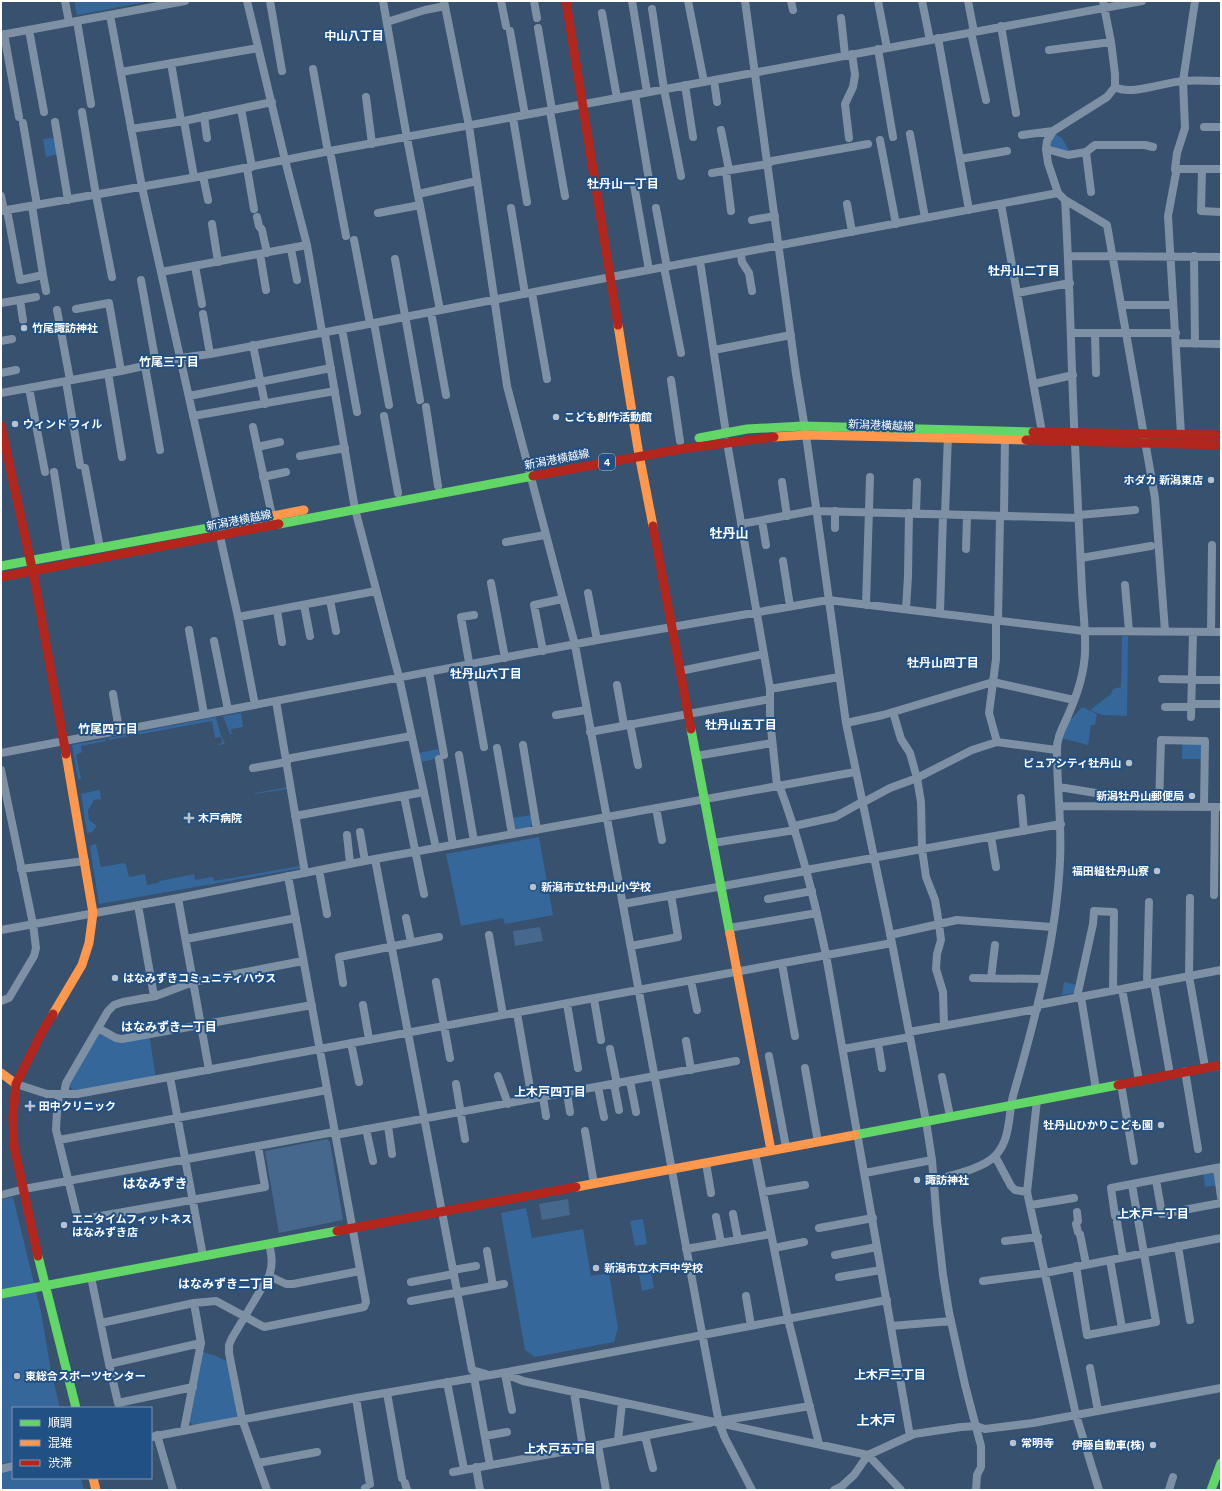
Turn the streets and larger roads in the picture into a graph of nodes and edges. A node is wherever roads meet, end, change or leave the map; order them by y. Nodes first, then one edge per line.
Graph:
1 (65, 1) edge
2 (185, 1) edge
3 (247, 1) edge
4 (270, 1) edge
5 (383, 1) edge
6 (501, 1) edge
7 (534, 1) edge
8 (566, 1) edge
9 (632, 1) edge
10 (688, 1) edge
11 (746, 1) edge
12 (791, 1) edge
13 (878, 1) edge
14 (922, 1) edge
15 (968, 1) edge
16 (1142, 1) edge
17 (1195, 1) edge
18 (445, 4) edge
19 (1104, 4) edge
20 (652, 9) dead end
21 (793, 10) dead end
22 (602, 13) dead end
23 (110, 15) junction
24 (537, 18) dead end
25 (841, 18) dead end
26 (73, 22) junction
27 (387, 22) junction
28 (1001, 26) junction
29 (538, 28) dead end
30 (30, 30) junction
31 (972, 32) junction
32 (2, 34) edge
33 (934, 39) junction
34 (1111, 42) junction
35 (258, 48) junction
36 (887, 48) junction
37 (878, 49) junction
38 (1049, 50) dead end
39 (849, 55) junction
40 (172, 63) junction
41 (313, 69) dead end
42 (282, 71) dead end
43 (121, 72) junction
44 (755, 72) junction
45 (714, 80) junction
46 (1183, 81) junction
47 (1221, 81) edge
48 (704, 82) junction
49 (685, 86) junction
50 (1115, 87) junction
51 (664, 89) junction
52 (647, 92) junction
53 (634, 95) junction
54 (366, 97) dead end
55 (617, 98) junction
56 (986, 100) dead end
57 (272, 102) junction
58 (717, 102) dead end
59 (91, 104) dead end
60 (583, 104) junction
61 (241, 109) junction
62 (551, 110) junction
63 (44, 112) dead end
64 (82, 112) dead end
65 (1016, 113) dead end
66 (525, 115) junction
67 (204, 116) junction
68 (513, 118) junction
69 (182, 121) junction
70 (55, 122) dead end
71 (469, 126) junction
72 (1221, 127) edge
73 (1204, 128) dead end
74 (132, 129) junction
75 (721, 130) dead end
76 (1053, 131) junction
77 (910, 134) dead end
78 (1022, 135) dead end
79 (893, 136) dead end
80 (693, 137) dead end
81 (207, 138) dead end
82 (407, 138) junction
83 (850, 138) dead end
84 (880, 140) dead end
85 (372, 144) junction
86 (868, 144) dead end
87 (1153, 147) dead end
88 (1046, 149) junction
89 (1007, 151) dead end
90 (329, 152) junction
91 (1086, 152) junction
92 (960, 159) junction
93 (285, 160) junction
94 (768, 164) junction
95 (250, 167) junction
96 (1174, 169) junction
97 (1202, 169) junction
98 (1221, 169) edge
99 (728, 171) junction
100 (712, 173) dead end
101 (203, 176) junction
102 (680, 176) dead end
103 (194, 177) junction
104 (649, 180) dead end
105 (477, 181) junction
106 (634, 185) dead end
107 (142, 187) junction
108 (1091, 192) dead end
109 (1058, 193) junction
110 (418, 194) junction
111 (96, 195) junction
112 (1, 196) edge
113 (565, 196) dead end
114 (68, 200) junction
115 (208, 200) dead end
116 (1065, 200) junction
117 (527, 202) dead end
118 (847, 204) dead end
119 (1001, 204) junction
120 (420, 205) junction
121 (34, 206) junction
122 (510, 208) dead end
123 (656, 208) dead end
124 (969, 210) junction
125 (4, 211) edge
126 (731, 211) dead end
127 (1221, 212) edge
128 (378, 213) dead end
129 (775, 216) junction
130 (925, 218) junction
131 (752, 220) dead end
132 (212, 224) dead end
133 (896, 224) junction
134 (852, 232) junction
135 (346, 236) dead end
136 (354, 240) dead end
137 (307, 245) junction
138 (779, 247) junction
139 (291, 249) junction
140 (263, 254) junction
141 (741, 254) junction
142 (1113, 255) junction
143 (1069, 256) junction
144 (1170, 256) junction
145 (1194, 256) junction
146 (1221, 257) edge
147 (395, 259) dead end
148 (700, 261) junction
149 (218, 262) junction
150 (195, 266) junction
151 (666, 267) junction
152 (649, 270) junction
153 (161, 272) junction
154 (43, 276) junction
155 (112, 277) dead end
156 (611, 277) junction
157 (141, 280) dead end
158 (297, 280) dead end
159 (1070, 282) junction
160 (266, 290) dead end
161 (46, 291) dead end
162 (752, 291) dead end
163 (1017, 293) junction
164 (529, 294) junction
165 (36, 297) dead end
166 (20, 300) junction
167 (494, 300) junction
168 (1, 303) edge
169 (202, 304) dead end
170 (1122, 305) junction
171 (1173, 305) junction
172 (76, 309) dead end
173 (57, 310) dead end
174 (440, 310) junction
175 (430, 312) junction
176 (203, 314) dead end
177 (405, 317) junction
178 (24, 320) dead end
179 (372, 323) junction
180 (342, 329) junction
181 (322, 332) junction
182 (1071, 333) junction
183 (1095, 333) junction
184 (1176, 333) junction
185 (1126, 334) junction
186 (791, 335) junction
187 (12, 339) dead end
188 (1, 341) edge
189 (1176, 344) junction
190 (1195, 344) junction
191 (1221, 344) edge
192 (253, 345) junction
193 (714, 350) junction
194 (681, 353) dead end
195 (210, 354) junction
196 (180, 358) junction
197 (156, 364) junction
198 (145, 366) junction
199 (331, 368) junction
200 (16, 370) dead end
201 (121, 371) junction
202 (1, 373) edge
203 (108, 373) junction
204 (1096, 373) dead end
205 (1073, 375) junction
206 (547, 379) dead end
207 (671, 380) dead end
208 (68, 381) junction
209 (260, 382) junction
210 (1034, 384) junction
211 (29, 388) junction
212 (335, 391) junction
213 (1, 393) edge
214 (446, 395) dead end
215 (189, 396) junction
216 (420, 400) dead end
217 (265, 404) junction
218 (389, 405) dead end
219 (426, 407) dead end
220 (357, 412) dead end
221 (193, 416) junction
222 (384, 416) dead end
223 (1, 426) edge
224 (253, 428) dead end
225 (948, 430) junction
226 (805, 431) junction
227 (1005, 431) junction
228 (1042, 432) junction
229 (1143, 434) junction
230 (1181, 434) junction
231 (1221, 435) edge
232 (726, 437) junction
233 (1074, 438) junction
234 (948, 439) junction
235 (680, 441) junction
236 (1005, 441) junction
237 (280, 442) dead end
238 (1145, 444) junction
239 (1221, 445) edge
240 (257, 447) junction
241 (345, 448) junction
242 (160, 450) dead end
243 (639, 453) junction
244 (300, 456) dead end
245 (122, 457) dead end
246 (45, 472) dead end
247 (54, 472) dead end
248 (286, 472) dead end
249 (529, 473) junction
250 (263, 477) junction
251 (870, 477) dead end
252 (782, 482) dead end
253 (917, 482) dead end
254 (438, 486) junction
255 (398, 494) junction
256 (354, 505) junction
257 (1135, 510) dead end
258 (816, 511) junction
259 (835, 511) junction
260 (868, 512) junction
261 (912, 513) junction
262 (944, 515) junction
263 (272, 516) junction
264 (787, 516) junction
265 (967, 516) junction
266 (1002, 517) junction
267 (1079, 517) junction
268 (762, 521) junction
269 (741, 524) junction
270 (217, 526) junction
271 (835, 528) dead end
272 (545, 535) junction
273 (220, 536) junction
274 (506, 542) dead end
275 (766, 545) dead end
276 (1212, 545) dead end
277 (1151, 546) dead end
278 (100, 548) junction
279 (966, 549) dead end
280 (67, 554) junction
281 (1081, 558) junction
282 (783, 560) dead end
283 (31, 561) junction
284 (1, 566) edge
285 (33, 570) junction
286 (1, 577) edge
287 (491, 583) dead end
288 (1125, 585) dead end
289 (376, 592) junction
290 (588, 593) dead end
291 (562, 599) junction
292 (330, 600) junction
293 (828, 600) junction
294 (304, 605) junction
295 (866, 605) junction
296 (790, 606) junction
297 (906, 609) junction
298 (277, 610) junction
299 (757, 612) junction
300 (940, 613) junction
301 (474, 615) dead end
302 (238, 617) junction
303 (997, 621) junction
304 (672, 627) junction
305 (189, 630) dead end
306 (1084, 630) junction
307 (336, 631) dead end
308 (1129, 631) junction
309 (1165, 631) junction
310 (1193, 632) junction
311 (1211, 632) junction
312 (1221, 632) edge
313 (310, 636) dead end
314 (597, 640) junction
315 (214, 641) dead end
316 (282, 642) dead end
317 (575, 645) junction
318 (543, 651) junction
319 (764, 654) junction
320 (505, 658) junction
321 (470, 665) junction
322 (680, 671) junction
323 (429, 672) junction
324 (839, 677) junction
325 (399, 678) junction
326 (1162, 679) dead end
327 (1192, 680) junction
328 (1221, 680) edge
329 (993, 682) junction
330 (617, 685) dead end
331 (770, 689) junction
332 (113, 694) dead end
333 (770, 699) junction
334 (1074, 700) junction
335 (276, 701) junction
336 (1221, 704) edge
337 (255, 705) junction
338 (1191, 705) junction
339 (1165, 707) dead end
340 (228, 710) junction
341 (586, 710) junction
342 (892, 712) junction
343 (204, 714) junction
344 (688, 714) junction
345 (556, 715) dead end
346 (1191, 717) dead end
347 (846, 723) junction
348 (627, 725) junction
349 (119, 730) junction
350 (590, 732) junction
351 (412, 736) junction
352 (63, 740) junction
353 (772, 742) junction
354 (997, 742) junction
355 (523, 745) dead end
356 (484, 747) dead end
357 (497, 748) dead end
358 (1056, 750) junction
359 (1, 753) edge
360 (460, 755) dead end
361 (696, 756) junction
362 (286, 761) junction
363 (638, 765) dead end
364 (253, 768) dead end
365 (1, 770) edge
366 (855, 772) junction
367 (917, 778) junction
368 (778, 785) junction
369 (1059, 787) junction
370 (424, 792) junction
371 (1102, 794) dead end
372 (404, 796) junction
373 (704, 798) junction
374 (1021, 798) dead end
375 (862, 803) junction
376 (1060, 806) junction
377 (1159, 806) junction
378 (1204, 807) junction
379 (1218, 807) edge
380 (656, 808) junction
381 (295, 816) junction
382 (606, 817) junction
383 (1061, 824) junction
384 (794, 828) junction
385 (537, 830) junction
386 (1024, 831) junction
387 (360, 832) dead end
388 (512, 834) junction
389 (347, 835) dead end
390 (991, 837) junction
391 (662, 840) dead end
392 (474, 841) junction
393 (713, 843) junction
394 (453, 845) junction
395 (436, 848) junction
396 (922, 849) junction
397 (416, 852) junction
398 (874, 857) junction
399 (375, 859) junction
400 (85, 861) junction
401 (365, 861) junction
402 (350, 864) junction
403 (996, 867) dead end
404 (21, 869) junction
405 (320, 870) junction
406 (806, 871) junction
407 (304, 873) junction
408 (288, 876) junction
409 (721, 886) junction
410 (812, 891) junction
411 (424, 894) dead end
412 (671, 895) junction
413 (1214, 895) dead end
414 (178, 898) junction
415 (1190, 898) dead end
416 (768, 899) dead end
417 (1149, 902) dead end
418 (623, 904) junction
419 (138, 905) junction
420 (93, 913) junction
421 (817, 913) junction
422 (327, 914) dead end
423 (296, 918) junction
424 (406, 918) dead end
425 (33, 924) junction
426 (940, 924) junction
427 (729, 928) junction
428 (1052, 928) junction
429 (1, 930) edge
430 (489, 935) dead end
431 (439, 937) dead end
432 (186, 939) junction
433 (891, 939) junction
434 (411, 942) junction
435 (994, 945) dead end
436 (391, 946) junction
437 (631, 946) junction
438 (826, 955) junction
439 (303, 961) junction
440 (782, 964) junction
441 (1221, 970) edge
442 (737, 972) junction
443 (1189, 976) junction
444 (974, 978) dead end
445 (991, 978) junction
446 (1043, 980) junction
447 (691, 981) junction
448 (193, 982) junction
449 (436, 982) dead end
450 (343, 983) dead end
451 (1150, 983) junction
452 (1122, 989) junction
453 (640, 990) junction
454 (1113, 990) junction
455 (154, 996) junction
456 (1079, 997) junction
457 (594, 999) junction
458 (1, 1002) edge
459 (567, 1004) junction
460 (312, 1005) junction
461 (363, 1005) dead end
462 (1038, 1007) junction
463 (697, 1010) dead end
464 (517, 1013) junction
465 (504, 1015) junction
466 (201, 1024) junction
467 (944, 1025) junction
468 (444, 1026) junction
469 (98, 1028) junction
470 (408, 1032) junction
471 (909, 1035) junction
472 (795, 1036) dead end
473 (369, 1040) junction
474 (601, 1040) dead end
475 (686, 1041) dead end
476 (351, 1043) junction
477 (878, 1043) junction
478 (320, 1048) junction
479 (610, 1049) dead end
480 (843, 1049) junction
481 (769, 1056) dead end
482 (450, 1058) dead end
483 (736, 1061) dead end
484 (1221, 1065) edge
485 (1206, 1067) junction
486 (578, 1068) dead end
487 (805, 1068) dead end
488 (882, 1068) dead end
489 (209, 1070) junction
490 (691, 1070) junction
491 (1185, 1071) junction
492 (1, 1073) edge
493 (1170, 1074) junction
494 (498, 1076) dead end
495 (655, 1076) junction
496 (170, 1077) junction
497 (942, 1077) dead end
498 (1139, 1080) junction
499 (630, 1081) junction
500 (359, 1082) dead end
501 (16, 1084) junction
502 (456, 1084) dead end
503 (616, 1084) junction
504 (1121, 1084) junction
505 (598, 1087) junction
506 (1096, 1088) junction
507 (327, 1090) junction
508 (567, 1093) junction
509 (61, 1094) junction
510 (543, 1097) junction
511 (532, 1099) junction
512 (1037, 1100) junction
513 (508, 1104) junction
514 (1011, 1105) junction
515 (618, 1110) dead end
516 (570, 1112) dead end
517 (636, 1112) dead end
518 (460, 1113) junction
519 (546, 1116) dead end
520 (950, 1116) junction
521 (604, 1117) dead end
522 (177, 1118) junction
523 (424, 1119) junction
524 (926, 1121) junction
525 (388, 1126) junction
526 (366, 1129) junction
527 (585, 1131) dead end
528 (334, 1134) junction
529 (858, 1134) junction
530 (465, 1138) dead end
531 (59, 1140) junction
532 (818, 1142) junction
533 (258, 1146) junction
534 (786, 1147) junction
535 (1198, 1149) dead end
536 (771, 1150) junction
537 (755, 1153) junction
538 (392, 1154) dead end
539 (995, 1156) junction
540 (184, 1159) junction
541 (932, 1160) junction
542 (373, 1161) dead end
543 (1134, 1162) dead end
544 (706, 1163) junction
545 (1219, 1168) edge
546 (672, 1169) junction
547 (865, 1172) junction
548 (934, 1180) junction
549 (1156, 1180) junction
550 (69, 1181) junction
551 (594, 1184) junction
552 (805, 1185) dead end
553 (1132, 1185) junction
554 (24, 1189) junction
555 (763, 1192) junction
556 (1028, 1192) junction
557 (711, 1193) dead end
558 (1, 1195) edge
559 (1221, 1197) edge
560 (1074, 1198) dead end
561 (192, 1200) junction
562 (1221, 1203) edge
563 (1031, 1205) junction
564 (442, 1212) junction
565 (1077, 1212) dead end
566 (1136, 1213) junction
567 (733, 1214) dead end
568 (716, 1217) dead end
569 (872, 1218) junction
570 (1117, 1222) dead end
571 (352, 1228) junction
572 (819, 1228) dead end
573 (771, 1234) junction
574 (1038, 1237) junction
575 (1221, 1238) edge
576 (738, 1240) junction
577 (1005, 1241) dead end
578 (804, 1242) dead end
579 (721, 1243) junction
580 (269, 1244) junction
581 (1178, 1246) junction
582 (878, 1247) junction
583 (774, 1248) junction
584 (686, 1249) junction
585 (487, 1251) dead end
586 (1144, 1253) junction
587 (835, 1254) dead end
588 (203, 1256) junction
589 (1123, 1257) junction
590 (1110, 1260) junction
591 (1086, 1264) junction
592 (476, 1266) dead end
593 (1076, 1266) junction
594 (881, 1270) junction
595 (360, 1271) junction
596 (453, 1272) junction
597 (1045, 1273) junction
598 (269, 1276) junction
599 (91, 1277) junction
600 (839, 1277) dead end
601 (983, 1281) dead end
602 (411, 1282) dead end
603 (504, 1284) dead end
604 (45, 1285) junction
605 (493, 1286) junction
606 (457, 1293) junction
607 (1, 1294) edge
608 (746, 1296) dead end
609 (886, 1300) junction
610 (411, 1301) dead end
611 (194, 1303) junction
612 (244, 1317) junction
613 (788, 1319) junction
614 (1190, 1320) dead end
615 (951, 1321) junction
616 (100, 1323) junction
617 (751, 1326) junction
618 (891, 1326) junction
619 (1122, 1328) junction
620 (702, 1336) junction
621 (202, 1343) junction
622 (109, 1364) junction
623 (1090, 1368) dead end
624 (504, 1374) junction
625 (489, 1375) junction
626 (474, 1377) junction
627 (447, 1382) junction
628 (193, 1387) junction
629 (1221, 1388) edge
630 (574, 1392) junction
631 (387, 1393) junction
632 (356, 1398) junction
633 (622, 1403) junction
634 (810, 1406) junction
635 (76, 1407) edge
636 (512, 1410) dead end
637 (1098, 1411) junction
638 (1076, 1415) junction
639 (750, 1416) junction
640 (242, 1419) junction
641 (718, 1422) junction
642 (976, 1426) junction
643 (747, 1429) junction
644 (184, 1430) junction
645 (507, 1432) dead end
646 (154, 1436) edge
647 (485, 1436) junction
648 (645, 1436) junction
649 (910, 1436) junction
650 (618, 1440) junction
651 (819, 1444) junction
652 (598, 1445) junction
653 (583, 1448) junction
654 (317, 1452) dead end
655 (868, 1455) junction
656 (1221, 1462) edge
657 (258, 1463) junction
658 (490, 1465) junction
659 (12, 1466) edge
660 (476, 1467) junction
661 (1, 1468) edge
662 (653, 1468) dead end
663 (464, 1470) junction
664 (452, 1472) dead end
665 (1173, 1477) dead end
666 (93, 1479) edge
667 (405, 1484) edge
668 (367, 1487) edge
669 (96, 1490) edge
670 (173, 1490) edge
671 (267, 1490) edge
672 (480, 1490) edge
673 (606, 1490) edge
674 (752, 1490) edge
675 (834, 1490) edge
676 (901, 1490) edge
677 (976, 1490) edge
678 (1099, 1490) edge
679 (1169, 1490) edge
680 (1212, 1490) edge

1 - 26 street
2 - 23 street
3 - 35 street
4 - 42 street
5 - 27 street
6 - 66 street
7 - 24 street
8 - 60 street
9 - 52 street
10 - 48 street
11 - 44 street
12 - 21 street
13 - 36 street
14 - 33 street
15 - 31 street
16 - 19 street
17 - 46 street
18 - 27 street
18 - 71 street
19 - 28 street
19 - 34 street
20 - 51 street
22 - 55 street
23 - 26 street
23 - 43 street
25 - 39 street
26 - 30 street
26 - 59 street
27 - 82 street
28 - 31 street
28 - 65 street
29 - 62 street
30 - 32 street
30 - 63 street
31 - 33 street
31 - 56 street
32 - 121 street
33 - 36 street
33 - 92 street
34 - 38 street
34 - 50 street
35 - 40 street
35 - 57 street
36 - 37 street
37 - 39 street
37 - 79 street
39 - 44 street
39 - 83 street
40 - 43 street
40 - 69 street
41 - 90 street
43 - 74 street
44 - 45 street
44 - 94 street
45 - 48 street
45 - 58 street
46 - 47 street
46 - 50 street
46 - 96 street
48 - 49 street
49 - 51 street
49 - 80 street
50 - 76 street
51 - 52 street
51 - 102 street
52 - 53 street
53 - 55 street
53 - 104 street
54 - 85 street
55 - 60 street
57 - 61 street
57 - 93 street
60 - 62 street
60 - 156 street
61 - 67 street
61 - 95 street
62 - 66 street
62 - 113 street
64 - 111 street
66 - 68 street
67 - 69 street
67 - 81 street
68 - 71 street
68 - 117 street
69 - 74 street
69 - 103 street
70 - 114 street
71 - 82 street
71 - 105 street
72 - 73 street
74 - 107 street
75 - 99 street
76 - 78 street
76 - 88 street
77 - 130 street
82 - 85 street
82 - 110 street
84 - 133 street
85 - 90 street
86 - 94 street
87 - 91 street
88 - 91 street
88 - 109 street
89 - 92 street
90 - 93 street
90 - 135 street
91 - 108 street
92 - 124 street
93 - 95 street
93 - 137 street
94 - 99 street
94 - 129 street
95 - 101 street
95 - 140 street
96 - 97 street
96 - 144 street
97 - 98 street
97 - 127 street
99 - 100 street
99 - 126 street
101 - 103 street
101 - 115 street
103 - 107 street
105 - 110 street
105 - 167 street
106 - 152 street
107 - 111 street
107 - 153 street
109 - 116 street
109 - 119 street
110 - 120 street
111 - 114 street
111 - 155 street
112 - 125 street
114 - 121 street
116 - 142 street
116 - 143 street
118 - 134 street
119 - 124 street
119 - 163 street
120 - 128 street
120 - 174 street
121 - 125 street
121 - 154 street
122 - 164 street
123 - 151 street
124 - 130 street
125 - 154 street
129 - 131 street
129 - 138 street
130 - 133 street
132 - 149 street
133 - 134 street
134 - 138 street
136 - 179 street
137 - 139 street
137 - 181 street
138 - 141 street
138 - 186 street
139 - 140 street
139 - 158 street
140 - 149 street
140 - 160 street
141 - 148 street
141 - 162 street
142 - 143 street
142 - 144 street
142 - 170 street
143 - 159 street
144 - 145 street
144 - 171 street
145 - 146 street
145 - 190 street
147 - 177 street
148 - 151 street
148 - 193 street
149 - 150 street
150 - 153 street
150 - 169 street
151 - 152 street
151 - 194 street
152 - 156 street
153 - 196 street
154 - 161 street
156 - 164 street
156 - 243 street
157 - 197 street
159 - 163 street
159 - 182 street
163 - 210 street
164 - 167 street
164 - 206 street
165 - 166 street
166 - 168 street
166 - 178 street
167 - 174 street
167 - 249 street
170 - 171 street
170 - 185 street
171 - 184 street
172 - 201 street
173 - 208 street
174 - 175 street
175 - 177 street
175 - 214 street
176 - 195 street
177 - 179 street
177 - 216 street
179 - 180 street
179 - 218 street
180 - 181 street
180 - 220 street
181 - 192 street
181 - 199 street
182 - 183 street
182 - 205 street
183 - 185 street
183 - 204 street
184 - 185 street
184 - 189 street
185 - 229 street
186 - 193 street
186 - 226 street
187 - 188 street
189 - 190 street
189 - 230 street
190 - 191 street
192 - 195 street
192 - 209 street
193 - 232 street
195 - 196 street
196 - 197 street
196 - 215 street
197 - 198 street
198 - 201 street
198 - 242 street
199 - 209 street
199 - 212 street
200 - 202 street
201 - 203 street
203 - 208 street
203 - 245 street
205 - 210 street
205 - 233 street
207 - 235 street
208 - 211 street
208 - 278 street
209 - 215 street
209 - 217 street
210 - 228 street
211 - 213 street
211 - 246 street
212 - 217 street
212 - 241 street
215 - 221 street
217 - 221 street
219 - 254 street
221 - 270 street
222 - 255 street
223 - 283 street
224 - 240 street
225 - 226 street, 新潟港横越線 / 4
225 - 227 street, 新潟港横越線 / 4
225 - 234 street
226 - 232 street, 新潟港横越線 / 4
226 - 234 street, 新潟港横越線 / 4
226 - 258 street
227 - 228 street, 新潟港横越線 / 4
227 - 236 street
228 - 233 street, 新潟港横越線 / 4
229 - 230 street, 新潟港横越線 / 4
229 - 233 street, 新潟港横越線 / 4
229 - 238 street
230 - 231 street, 新潟港横越線 / 4
232 - 235 street, 新潟港横越線 / 4
232 - 243 street, 新潟港横越線 / 4
232 - 269 street
233 - 236 street, 新潟港横越線 / 4
233 - 238 street, 新潟港横越線 / 4
233 - 267 street
234 - 236 street, 新潟港横越線 / 4
234 - 262 street
235 - 243 street, 新潟港横越線 / 4
236 - 266 street
237 - 240 street
238 - 239 street, 新潟港横越線 / 4
238 - 309 street
240 - 250 street
241 - 244 street
241 - 256 street
243 - 249 street, 新潟港横越線 / 4
243 - 304 street
247 - 280 street
248 - 250 street
249 - 254 street, 新潟港横越線 / 4
249 - 256 street, 新潟港横越線 / 4
249 - 272 street
250 - 263 street
251 - 260 street
252 - 264 street
253 - 261 street
254 - 255 street, 新潟港横越線 / 4
255 - 256 street, 新潟港横越線 / 4
256 - 263 street, 新潟港横越線 / 4
256 - 273 street, 新潟港横越線 / 4
256 - 289 street
257 - 267 street
258 - 259 street
258 - 264 street
258 - 293 street
259 - 260 street
259 - 271 street
260 - 261 street
260 - 295 street
261 - 262 street
261 - 297 street
262 - 265 street
262 - 300 street
263 - 270 street, 新潟港横越線 / 4
264 - 268 street
265 - 266 street
265 - 279 street
266 - 267 street
266 - 303 street
267 - 281 street
268 - 269 street
268 - 275 street
269 - 299 street
270 - 273 street
270 - 278 street, 新潟港横越線 / 4
272 - 274 street
272 - 291 street
273 - 285 street, 新潟港横越線 / 4
273 - 302 street
276 - 311 street
277 - 281 street
278 - 280 street, 新潟港横越線 / 4
280 - 283 street, 新潟港横越線 / 4
281 - 306 street
282 - 296 street
283 - 284 street, 新潟港横越線 / 4
283 - 285 street
285 - 286 street, 新潟港横越線 / 4
285 - 352 street
287 - 320 street
288 - 308 street
289 - 292 street
289 - 325 street
290 - 314 street
291 - 317 street
291 - 318 street
292 - 294 street
292 - 307 street
293 - 295 street
293 - 296 street
293 - 324 street
294 - 298 street
294 - 313 street
295 - 297 street
296 - 299 street
297 - 300 street
298 - 302 street
298 - 316 street
299 - 304 street
299 - 319 street
300 - 303 street
301 - 321 street
302 - 337 street
303 - 306 street
303 - 329 street
304 - 314 street
304 - 322 street
305 - 343 street
306 - 308 street
306 - 334 street
308 - 309 street
309 - 310 street
310 - 311 street
310 - 327 street
311 - 312 street
314 - 317 street
315 - 340 street
317 - 318 street
317 - 341 street
318 - 320 street
319 - 322 street
319 - 331 street
320 - 321 street
321 - 323 street
321 - 356 street
322 - 344 street
323 - 325 street
323 - 394 street
324 - 331 street
324 - 347 street
325 - 335 street
325 - 351 street
326 - 327 street
327 - 328 street
327 - 338 street
329 - 334 street
329 - 342 street
329 - 354 street
330 - 348 street
331 - 333 street
332 - 349 street
333 - 344 street
333 - 353 street
334 - 358 street
335 - 337 street
335 - 362 street
336 - 338 street
337 - 340 street
338 - 339 street
338 - 346 street
340 - 343 street
341 - 345 street
341 - 350 street
342 - 347 street
342 - 367 street
343 - 349 street
344 - 348 street
344 - 361 street
347 - 366 street
348 - 350 street
348 - 363 street
349 - 352 street
350 - 382 street
351 - 362 street
351 - 370 street
352 - 359 street
352 - 400 street
353 - 361 street
353 - 368 street
354 - 358 street
354 - 367 street
355 - 385 street
357 - 388 street
358 - 369 street
360 - 392 street
361 - 373 street
362 - 364 street
362 - 381 street
365 - 404 street
366 - 368 street
366 - 375 street
367 - 375 street
367 - 396 street
368 - 373 street
368 - 384 street
369 - 371 street
369 - 376 street
370 - 372 street
370 - 395 street
372 - 381 street
372 - 397 street
373 - 380 street
373 - 393 street
374 - 386 street
375 - 384 street
375 - 398 street
376 - 377 street
376 - 383 street
377 - 378 street
377 - 378 street
378 - 379 street
379 - 413 street
380 - 382 street
380 - 391 street
381 - 407 street
382 - 385 street
382 - 418 street
383 - 386 street
383 - 428 street
384 - 393 street
384 - 406 street
385 - 388 street
386 - 390 street
387 - 401 street
388 - 392 street
389 - 402 street
390 - 396 street
390 - 403 street
392 - 394 street
393 - 409 street
394 - 395 street
395 - 397 street
396 - 398 street
396 - 426 street
397 - 399 street
397 - 411 street
398 - 406 street
398 - 433 street
399 - 401 street
399 - 436 street
400 - 404 street
400 - 420 street
401 - 402 street
402 - 405 street
404 - 425 street
405 - 407 street
405 - 422 street
406 - 409 street
406 - 410 street
407 - 408 street
408 - 414 street
408 - 423 street
409 - 412 street
409 - 427 street
410 - 416 street
410 - 421 street
412 - 418 street
412 - 437 street
414 - 419 street
414 - 432 street
415 - 443 street
417 - 451 street
418 - 437 street
419 - 420 street
419 - 455 street
420 - 425 street
420 - 501 street
421 - 427 street
421 - 438 street
423 - 432 street
423 - 439 street
424 - 434 street
425 - 429 street
425 - 458 street
426 - 428 street
426 - 433 street
426 - 467 street
427 - 442 street
428 - 446 street
430 - 465 street
431 - 434 street
432 - 448 street
433 - 438 street
433 - 471 street
434 - 436 street
435 - 445 street
436 - 450 street
436 - 470 street
437 - 453 street
438 - 440 street
438 - 480 street
439 - 448 street
439 - 460 street
440 - 442 street
440 - 472 street
441 - 443 street
442 - 447 street
442 - 536 street
443 - 451 street
443 - 485 street
444 - 445 street
445 - 446 street
446 - 462 street
447 - 453 street
447 - 463 street
448 - 455 street
448 - 466 street
449 - 468 street
451 - 452 street
451 - 493 street
452 - 454 street
452 - 498 street
453 - 457 street
453 - 495 street
454 - 456 street
454 - 456 street
455 - 469 street
456 - 462 street
456 - 506 street
457 - 459 street
457 - 474 street
459 - 464 street
459 - 486 street
460 - 466 street
460 - 478 street
461 - 473 street
462 - 467 street
462 - 514 street
464 - 465 street
464 - 511 street
465 - 468 street
466 - 469 street
466 - 489 street
467 - 471 street
468 - 470 street
468 - 482 street
469 - 509 street
470 - 473 street
470 - 523 street
471 - 477 street
471 - 524 street
473 - 476 street
475 - 490 street
476 - 478 street
476 - 500 street
477 - 480 street
477 - 488 street
478 - 489 street
478 - 507 street
479 - 503 street
480 - 529 street
481 - 534 street
483 - 490 street
484 - 485 street
485 - 491 street
487 - 532 street
489 - 496 street
490 - 495 street
491 - 493 street
491 - 535 street
492 - 501 street
493 - 498 street
494 - 513 street
495 - 499 street
495 - 546 street
496 - 509 street
496 - 522 street
497 - 520 street
498 - 504 street
499 - 503 street
499 - 517 street
501 - 509 street
501 - 554 street
502 - 518 street
503 - 505 street
503 - 515 street
504 - 506 street
504 - 543 street
505 - 508 street
505 - 521 street
506 - 512 street
507 - 522 street
507 - 528 street
508 - 510 street
508 - 516 street
509 - 531 street
510 - 511 street
510 - 519 street
511 - 513 street
512 - 514 street
512 - 556 street
513 - 518 street
514 - 520 street
514 - 539 street
518 - 523 street
518 - 530 street
520 - 524 street
522 - 531 street
522 - 540 street
523 - 525 street
523 - 564 street
524 - 529 street
524 - 541 street
525 - 526 street
525 - 538 street
526 - 528 street
526 - 542 street
527 - 551 street
528 - 533 street
528 - 571 street
529 - 532 street
529 - 547 street
531 - 550 street
532 - 534 street
533 - 540 street
533 - 561 street
534 - 536 street
536 - 537 street
537 - 544 street
537 - 555 street
539 - 548 street
539 - 556 street
540 - 550 street
540 - 561 street
541 - 547 street
541 - 548 street
544 - 546 street
544 - 557 street
545 - 549 street
545 - 559 street
546 - 551 street
546 - 584 street
547 - 569 street
548 - 615 street
549 - 553 street
549 - 562 street
550 - 554 street
550 - 561 street
551 - 564 street
552 - 555 street
553 - 566 street
553 - 566 street
554 - 558 street
554 - 604 street
555 - 573 street
556 - 563 street
560 - 563 street
561 - 588 street
563 - 574 street
564 - 571 street
564 - 596 street
565 - 591 street
566 - 586 street
567 - 576 street
568 - 579 street
569 - 572 street
569 - 582 street
570 - 589 street
571 - 580 street
571 - 595 street
573 - 576 street
573 - 583 street
574 - 577 street
574 - 597 street
575 - 581 street
576 - 579 street
578 - 583 street
579 - 584 street
580 - 588 street
580 - 598 street
581 - 586 street
581 - 614 street
582 - 587 street
582 - 594 street
583 - 613 street
584 - 620 street
585 - 605 street
586 - 589 street
586 - 619 street
588 - 599 street
589 - 590 street
590 - 591 street
590 - 619 street
591 - 593 street
592 - 596 street
593 - 597 street
593 - 619 street
594 - 600 street
594 - 609 street
595 - 598 street
595 - 612 street
596 - 602 street
596 - 606 street
597 - 601 street
597 - 638 street
598 - 612 street
599 - 604 street
599 - 616 street
603 - 605 street
604 - 607 street
604 - 635 street
605 - 606 street
606 - 610 street
606 - 625 street
608 - 617 street
609 - 613 street
609 - 618 street
611 - 612 street
611 - 616 street
611 - 621 street
612 - 640 street
613 - 617 street
613 - 634 street
615 - 618 street
615 - 642 street
616 - 622 street
617 - 620 street
618 - 649 street
620 - 624 street
620 - 641 street
621 - 622 street
621 - 628 street
622 - 628 street
623 - 637 street
624 - 625 street
624 - 630 street
624 - 636 street
625 - 626 street
626 - 627 street
626 - 647 street
627 - 631 street
627 - 663 street
628 - 644 street
629 - 637 street
630 - 633 street
630 - 653 street
631 - 632 street
631 - 667 street
632 - 640 street
632 - 668 street
633 - 641 street
633 - 650 street
634 - 639 street
634 - 651 street
637 - 638 street
638 - 642 street
638 - 678 street
639 - 641 street
639 - 643 street
640 - 644 street
640 - 657 street
641 - 643 street
641 - 648 street
641 - 674 street
642 - 649 street
642 - 677 street
643 - 651 street
644 - 646 street
645 - 647 street
646 - 670 street
647 - 658 street
648 - 650 street
648 - 662 street
649 - 655 street
650 - 652 street
651 - 655 street
652 - 653 street
652 - 673 street
653 - 658 street
654 - 657 street
655 - 675 street
655 - 676 street
656 - 680 street
657 - 671 street
658 - 660 street
659 - 661 street
660 - 663 street
660 - 672 street
663 - 664 street
665 - 679 street
666 - 669 street

